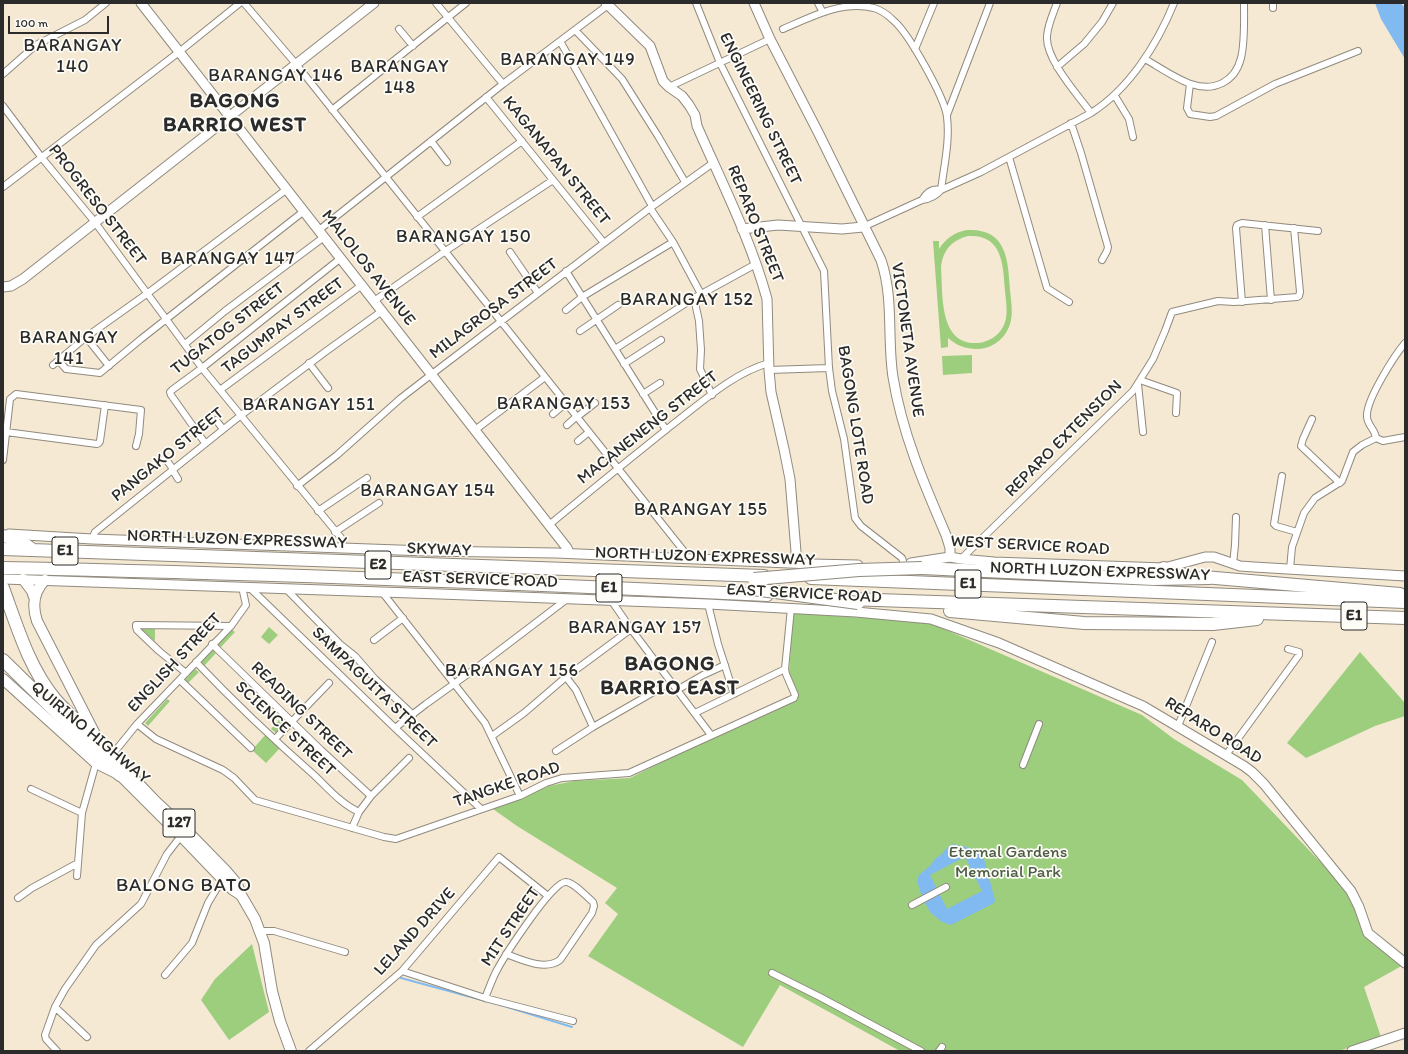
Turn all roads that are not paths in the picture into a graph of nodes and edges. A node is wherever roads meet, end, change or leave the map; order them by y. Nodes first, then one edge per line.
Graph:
1 (106, 3) edge
2 (141, 3) edge
3 (240, 3) edge
4 (244, 3) edge
5 (374, 3) edge
6 (436, 3) edge
7 (466, 3) edge
8 (696, 3) edge
9 (754, 3) edge
10 (818, 3) edge
11 (934, 3) edge
12 (990, 3) edge
13 (1057, 3) edge
14 (1113, 3) edge
15 (1174, 3) edge
16 (1244, 3) edge
17 (607, 4) edge
18 (875, 6) edge
19 (822, 11) junction
20 (448, 17) junction
21 (398, 29) dead end
22 (575, 30) junction
23 (784, 30) dead end
24 (770, 39) junction
25 (560, 41) junction
26 (413, 46) junction
27 (915, 50) junction
28 (1358, 51) dead end
29 (179, 52) junction
30 (1145, 59) junction
31 (720, 63) junction
32 (296, 64) junction
33 (1057, 67) junction
34 (3, 74) edge
35 (503, 84) junction
36 (1190, 84) junction
37 (672, 86) junction
38 (1115, 96) junction
39 (486, 97) junction
40 (3, 106) edge
41 (332, 110) junction
42 (1091, 113) junction
43 (947, 115) junction
44 (230, 116) junction
45 (1072, 123) junction
46 (1133, 137) dead end
47 (431, 141) junction
48 (522, 141) junction
49 (1009, 157) junction
50 (42, 158) junction
51 (447, 162) dead end
52 (713, 163) junction
53 (385, 177) junction
54 (553, 180) junction
55 (684, 182) junction
56 (3, 187) edge
57 (287, 190) junction
58 (941, 190) junction
59 (651, 207) junction
60 (304, 211) junction
61 (417, 217) junction
62 (94, 221) junction
63 (1265, 225) junction
64 (802, 226) junction
65 (863, 227) junction
66 (1294, 228) junction
67 (742, 229) junction
68 (1318, 231) dead end
69 (321, 233) junction
70 (672, 242) junction
71 (604, 243) junction
72 (444, 252) junction
73 (510, 252) dead end
74 (341, 258) junction
75 (1102, 260) dead end
76 (756, 264) junction
77 (566, 271) junction
78 (362, 285) junction
79 (3, 287) edge
80 (148, 293) junction
81 (538, 293) junction
82 (701, 294) junction
83 (582, 297) junction
84 (694, 298) junction
85 (1271, 300) junction
86 (374, 301) junction
87 (1069, 302) dead end
88 (1242, 302) junction
89 (618, 305) dead end
90 (566, 310) dead end
91 (382, 311) junction
92 (166, 319) junction
93 (597, 320) junction
94 (501, 322) junction
95 (580, 331) dead end
96 (86, 337) junction
97 (661, 340) dead end
98 (1405, 343) edge
99 (185, 344) junction
100 (615, 349) junction
101 (59, 361) junction
102 (309, 363) junction
103 (624, 364) junction
104 (53, 365) dead end
105 (109, 366) junction
106 (769, 367) junction
107 (202, 368) junction
108 (829, 368) junction
109 (432, 374) junction
110 (545, 377) junction
111 (1139, 382) junction
112 (660, 383) dead end
113 (328, 388) dead end
114 (220, 390) junction
115 (643, 394) junction
116 (712, 395) junction
117 (566, 403) junction
118 (595, 403) dead end
119 (105, 405) junction
120 (553, 414) dead end
121 (1176, 414) dead end
122 (240, 416) junction
123 (577, 417) junction
124 (1312, 419) dead end
125 (216, 420) dead end
126 (567, 425) dead end
127 (223, 429) junction
128 (475, 430) junction
129 (666, 430) junction
130 (6, 432) junction
131 (589, 432) junction
132 (1143, 432) dead end
133 (1376, 438) junction
134 (1405, 438) edge
135 (578, 441) dead end
136 (205, 443) junction
137 (136, 446) dead end
138 (165, 458) dead end
139 (3, 460) edge
140 (618, 468) junction
141 (172, 469) junction
142 (1282, 476) dead end
143 (367, 478) dead end
144 (178, 479) dead end
145 (1340, 483) junction
146 (297, 486) junction
147 (379, 503) dead end
148 (318, 511) junction
149 (1236, 517) dead end
150 (549, 524) junction
151 (3, 532) edge
152 (335, 532) junction
153 (1297, 532) junction
154 (3, 536) edge
155 (92, 539) junction
156 (3, 548) edge
157 (343, 548) junction
158 (33, 550) junction
159 (3, 553) edge
160 (569, 553) junction
161 (950, 557) junction
162 (684, 558) junction
163 (961, 559) junction
164 (3, 563) edge
165 (798, 564) junction
166 (904, 564) junction
167 (1233, 564) junction
168 (3, 568) edge
169 (1164, 568) junction
170 (1290, 569) junction
171 (1405, 576) edge
172 (1210, 578) junction
173 (3, 579) edge
174 (23, 579) junction
175 (45, 580) junction
176 (754, 584) junction
177 (246, 587) junction
178 (3, 588) edge
179 (286, 589) junction
180 (382, 592) junction
181 (1405, 594) edge
182 (34, 597) junction
183 (567, 599) junction
184 (611, 600) junction
185 (1405, 602) edge
186 (708, 604) junction
187 (791, 608) junction
188 (1304, 614) junction
189 (403, 618) junction
190 (1405, 618) edge
191 (931, 619) joint
192 (231, 626) junction
193 (631, 629) junction
194 (374, 640) dead end
195 (1212, 642) dead end
196 (212, 644) junction
197 (1288, 649) dead end
198 (3, 660) edge
199 (196, 662) junction
200 (725, 665) junction
201 (785, 669) junction
202 (186, 673) junction
203 (566, 677) junction
204 (3, 679) edge
205 (180, 680) junction
206 (671, 682) junction
207 (329, 683) dead end
208 (454, 684) junction
209 (677, 690) junction
210 (734, 694) junction
211 (695, 714) junction
212 (413, 715) junction
213 (291, 721) junction
214 (137, 724) junction
215 (1039, 724) dead end
216 (1178, 726) junction
217 (78, 727) junction
218 (593, 727) junction
219 (395, 728) junction
220 (711, 735) junction
221 (492, 736) junction
222 (275, 739) junction
223 (99, 742) junction
224 (251, 748) dead end
225 (556, 751) dead end
226 (112, 755) junction
227 (1226, 755) junction
228 (410, 758) dead end
229 (96, 763) junction
230 (1023, 765) dead end
231 (120, 775) junction
232 (31, 789) dead end
233 (371, 796) junction
234 (520, 796) junction
235 (481, 809) junction
236 (358, 812) junction
237 (82, 813) junction
238 (352, 828) junction
239 (181, 836) junction
240 (78, 863) junction
241 (77, 876) dead end
242 (224, 880) junction
243 (946, 887) dead end
244 (241, 895) junction
245 (548, 896) junction
246 (18, 898) dead end
247 (912, 906) dead end
248 (259, 931) junction
249 (345, 952) dead end
250 (506, 954) junction
251 (1405, 963) edge
252 (402, 971) junction
253 (772, 973) dead end
254 (165, 975) dead end
255 (485, 998) junction
256 (55, 1007) junction
257 (573, 1022) dead end
258 (1405, 1033) edge
259 (87, 1037) dead end
260 (58, 1051) edge
261 (292, 1051) edge
262 (309, 1051) edge
263 (921, 1051) edge
264 (1352, 1051) edge

1 - 34 street
2 - 29 street, MALOLOS AVENUE
3 - 29 street
4 - 32 street
5 - 32 street
6 - 20 street
7 - 20 street
8 - 31 street, ENGINEERING STREET
9 - 24 street, VICTONETA AVENUE
10 - 19 street
11 - 27 street
12 - 43 street
13 - 33 street
14 - 33 street
15 - 30 street
16 - 36 street
17 - 22 street
17 - 37 street, REPARO STREET
18 - 19 street
18 - 27 street
19 - 23 street
20 - 26 street
20 - 35 street
21 - 26 street
22 - 25 street
22 - 55 street
24 - 31 street
24 - 65 street, VICTONETA AVENUE
25 - 35 street
25 - 59 street
26 - 41 street
27 - 43 street
28 - 36 street
29 - 44 street, MALOLOS AVENUE
29 - 50 street
30 - 36 street
30 - 38 street
31 - 37 street
31 - 64 street, ENGINEERING STREET
32 - 41 street
32 - 44 street
33 - 42 street
35 - 39 street
37 - 52 street, REPARO STREET
38 - 42 street
38 - 46 street
39 - 47 street
39 - 48 street, KAGANAPAN STREET
40 - 50 street, PROGRESO STREET
41 - 53 street
42 - 45 street
43 - 58 street
44 - 57 street, MALOLOS AVENUE
44 - 62 street
45 - 49 street
45 - 75 street
47 - 51 street
47 - 53 street
48 - 54 street, KAGANAPAN STREET
48 - 61 street
49 - 58 street
49 - 87 street
50 - 56 street
50 - 62 street, PROGRESO STREET
52 - 55 street, MILAGROSA STREET
52 - 67 street, REPARO STREET
53 - 61 street
53 - 69 street
54 - 71 street, KAGANAPAN STREET
54 - 72 street
55 - 59 street, MILAGROSA STREET
57 - 60 street, MALOLOS AVENUE
57 - 80 street
58 - 65 street
59 - 70 street
59 - 71 street, MILAGROSA STREET
60 - 69 street, MALOLOS AVENUE
60 - 92 street
61 - 72 street
62 - 79 street
62 - 80 street, PROGRESO STREET
63 - 66 street
63 - 85 street
63 - 88 street
64 - 65 street
64 - 67 street
64 - 108 street, BAGONG LOTE ROAD
65 - 161 street, VICTONETA AVENUE
66 - 68 street
66 - 85 street, REPARO EXTENSION
67 - 76 street, REPARO STREET
69 - 74 street, MALOLOS AVENUE
69 - 99 street
70 - 82 street
70 - 83 street
71 - 77 street, MILAGROSA STREET
72 - 86 street
72 - 94 street
73 - 81 street
74 - 78 street, MALOLOS AVENUE
74 - 107 street, TUGATOG STREET
76 - 82 street
76 - 106 street, REPARO STREET
77 - 81 street, MILAGROSA STREET
77 - 83 street
78 - 86 street, MALOLOS AVENUE
78 - 114 street, TAGUMPAY STREET
80 - 92 street, PROGRESO STREET
80 - 96 street
81 - 94 street, MILAGROSA STREET
82 - 84 street
83 - 90 street
83 - 93 street
84 - 100 street
84 - 116 street
85 - 88 street, REPARO EXTENSION
86 - 91 street, MALOLOS AVENUE
88 - 111 street, REPARO EXTENSION
89 - 93 street
91 - 102 street, PANGAKO STREET
91 - 109 street, MALOLOS AVENUE
92 - 99 street, PROGRESO STREET
92 - 105 street
93 - 95 street
93 - 100 street
94 - 109 street, MILAGROSA STREET
94 - 110 street
96 - 101 street
96 - 105 street
97 - 103 street
98 - 133 street
99 - 107 street, PROGRESO STREET
100 - 103 street
101 - 104 street
101 - 105 street
102 - 113 street
102 - 122 street, PANGAKO STREET
103 - 115 street
106 - 108 street, MACANENENG STREET
106 - 116 street, MACANENENG STREET
106 - 165 street, REPARO STREET
107 - 114 street, PROGRESO STREET
107 - 136 street, TUGATOG STREET
108 - 166 street, BAGONG LOTE ROAD
109 - 128 street, MALOLOS AVENUE
109 - 146 street, MILAGROSA STREET
110 - 117 street
110 - 128 street
111 - 121 street
111 - 132 street
111 - 163 street, REPARO EXTENSION
112 - 115 street
114 - 122 street, PROGRESO STREET
115 - 129 street
116 - 129 street, MACANENENG STREET
117 - 120 street
117 - 123 street
118 - 123 street
119 - 130 street
119 - 130 street
119 - 137 street
122 - 127 street, PANGAKO STREET
122 - 146 street, PROGRESO STREET
123 - 126 street
123 - 131 street
124 - 145 street
125 - 127 street
127 - 136 street, PANGAKO STREET
128 - 150 street, MALOLOS AVENUE
129 - 140 street, MACANENENG STREET
130 - 139 street
131 - 135 street
131 - 140 street
133 - 134 street
133 - 145 street
136 - 141 street, PANGAKO STREET
138 - 141 street
140 - 150 street, MACANENENG STREET
140 - 162 street
141 - 144 street
141 - 155 street, PANGAKO STREET
142 - 153 street
143 - 148 street
145 - 153 street
146 - 148 street, PROGRESO STREET
147 - 152 street
148 - 152 street, PROGRESO STREET
149 - 167 street
150 - 160 street, MALOLOS AVENUE
151 - 155 street, WEST SERVICE ROAD
152 - 157 street, PROGRESO STREET
153 - 170 street
154 - 158 highway, E1
155 - 157 street, WEST SERVICE ROAD
156 - 158 highway, NORTH LUZON EXPRESSWAY / E1
157 - 160 street, WEST SERVICE ROAD
158 - 185 highway, NORTH LUZON EXPRESSWAY / E1
159 - 176 highway, SKYWAY / E2
160 - 162 street, WEST SERVICE ROAD
161 - 163 street, WEST SERVICE ROAD
161 - 166 street, WEST SERVICE ROAD
162 - 165 street, WEST SERVICE ROAD
163 - 169 street, WEST SERVICE ROAD
164 - 176 highway, SKYWAY / E2
165 - 166 street, WEST SERVICE ROAD
167 - 169 street, WEST SERVICE ROAD
167 - 170 street, WEST SERVICE ROAD
168 - 188 highway, NORTH LUZON EXPRESSWAY / E1
169 - 172 highway
170 - 171 street, WEST SERVICE ROAD
172 - 176 highway, bridge
172 - 181 highway
173 - 174 street, EAST SERVICE ROAD
174 - 175 street, EAST SERVICE ROAD
174 - 182 main road
175 - 177 street, EAST SERVICE ROAD
175 - 182 main road
176 - 188 highway, bridge
177 - 179 street, EAST SERVICE ROAD
177 - 192 street, ENGLISH STREET
177 - 219 street, SAMPAGUITA STREET
178 - 217 highway
179 - 180 street, EAST SERVICE ROAD
179 - 212 street
180 - 183 street, EAST SERVICE ROAD
180 - 189 street
182 - 223 main road, QUIRINO HIGHWAY
183 - 184 street, EAST SERVICE ROAD
183 - 208 street
184 - 186 street, EAST SERVICE ROAD
184 - 193 street
186 - 187 street, EAST SERVICE ROAD
186 - 200 street
187 - 191 street, EAST SERVICE ROAD
187 - 201 street
188 - 190 highway, NORTH LUZON EXPRESSWAY / E1
189 - 194 street
189 - 208 street
191 - 216 street, REPARO ROAD
192 - 196 street, ENGLISH STREET
192 - 202 street
193 - 203 street
193 - 206 street
195 - 216 street
196 - 199 street, ENGLISH STREET
196 - 213 street, READING STREET
197 - 227 street
198 - 217 highway
199 - 202 street, ENGLISH STREET
199 - 222 street, SCIENCE STREET
200 - 209 street
200 - 210 street
201 - 210 street
201 - 220 street, TANGKE ROAD
202 - 205 street, ENGLISH STREET
203 - 218 street
203 - 221 street
204 - 229 main road, QUIRINO HIGHWAY
205 - 214 street, ENGLISH STREET
205 - 224 street
206 - 209 street
206 - 218 street
207 - 213 street
208 - 212 street
208 - 221 street
209 - 211 street
210 - 211 street
211 - 220 street
212 - 219 street
213 - 222 street
213 - 233 street, READING STREET
214 - 226 street, ENGLISH STREET
214 - 238 street, TANGKE ROAD
215 - 230 street
216 - 227 street, REPARO ROAD
217 - 223 highway
217 - 231 highway
218 - 225 street
219 - 235 street, SAMPAGUITA STREET
220 - 234 street, TANGKE ROAD
221 - 234 street
222 - 236 street, SCIENCE STREET
223 - 226 main road, QUIRINO HIGHWAY / 127
226 - 244 main road, QUIRINO HIGHWAY / 127
227 - 251 street, REPARO ROAD
228 - 233 street
229 - 231 main road, QUIRINO HIGHWAY
229 - 237 street
231 - 239 main road, QUIRINO HIGHWAY / 127
232 - 237 street
233 - 236 street
234 - 235 street, TANGKE ROAD
235 - 238 street, TANGKE ROAD
236 - 238 street
237 - 240 street
239 - 242 main road, QUIRINO HIGHWAY / 127
239 - 256 street
240 - 241 street
240 - 246 street
242 - 244 main road, QUIRINO HIGHWAY / 127
242 - 254 street
243 - 247 street
244 - 248 main road, QUIRINO HIGHWAY / 127
245 - 250 street, MIT STREET
245 - 250 street, MIT STREET
245 - 252 street, LELAND DRIVE
248 - 249 street
248 - 261 main road, QUIRINO HIGHWAY / 127
250 - 255 street, MIT STREET
252 - 255 street
252 - 262 street, LELAND DRIVE
253 - 263 street
255 - 257 street
256 - 259 street
256 - 260 street
258 - 264 street

